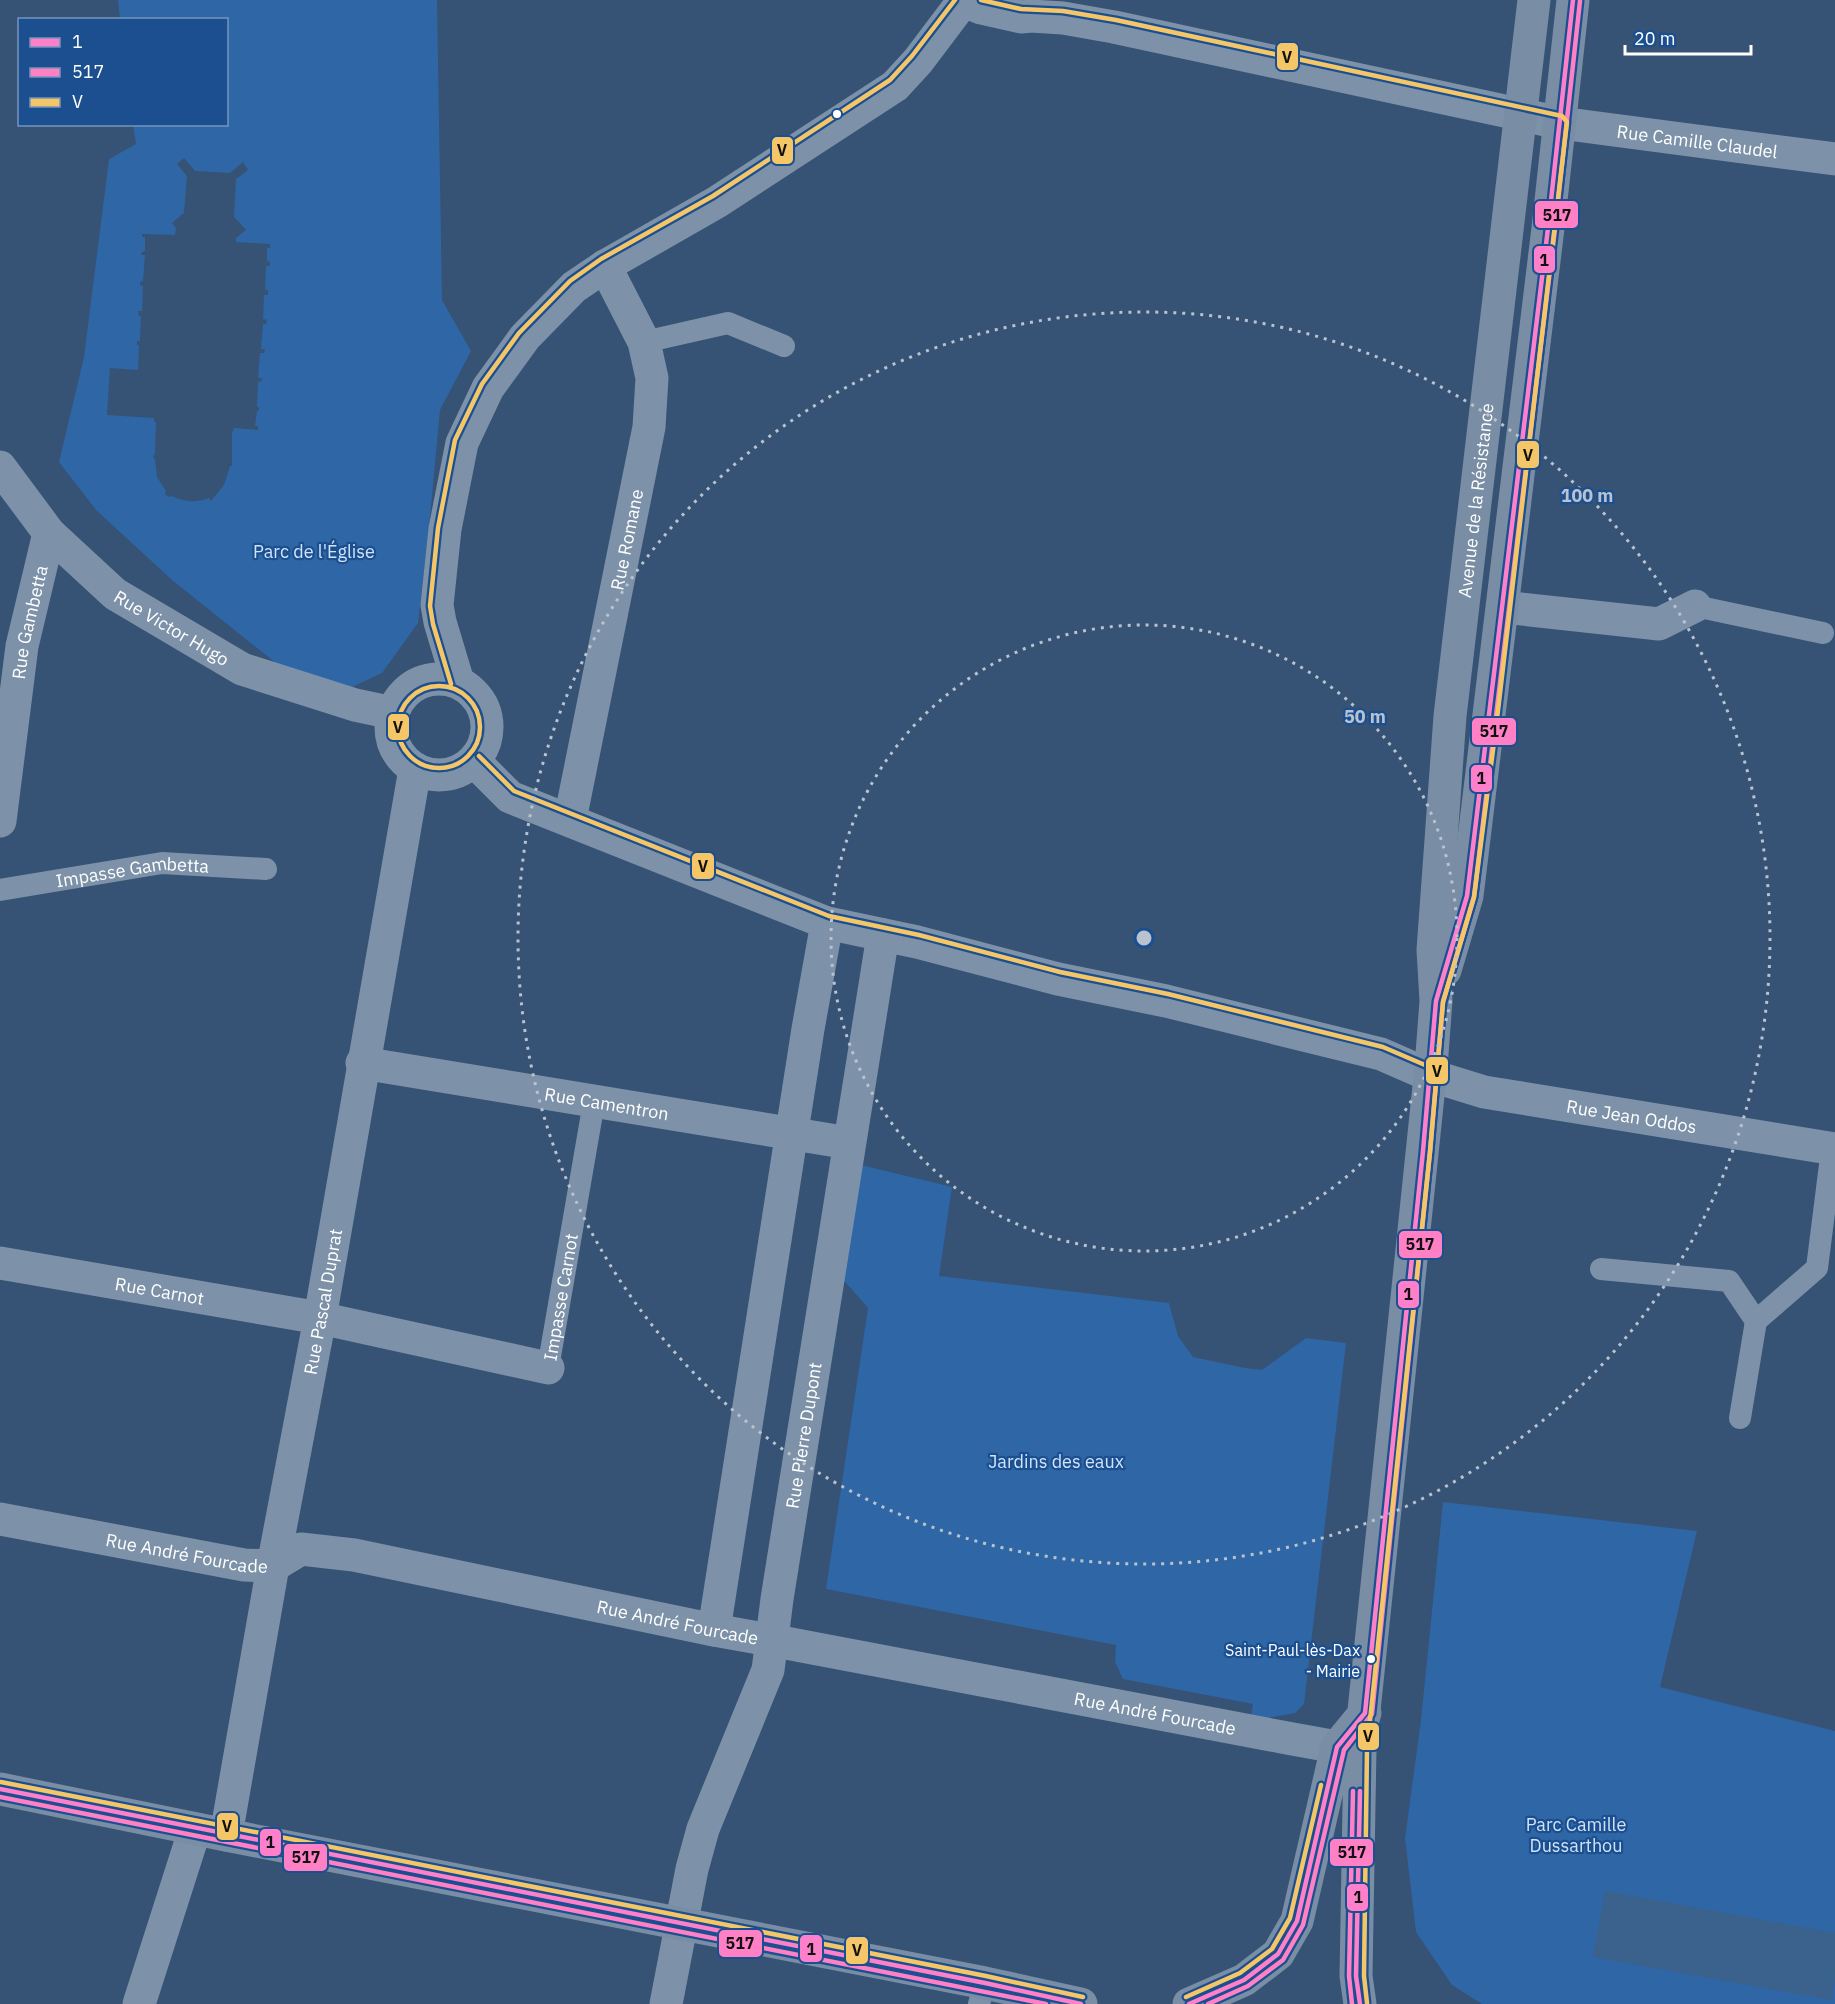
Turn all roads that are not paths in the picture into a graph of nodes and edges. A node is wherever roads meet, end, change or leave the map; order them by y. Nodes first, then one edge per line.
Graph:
1 (1534, 0) edge
2 (1573, 0) edge
3 (964, 1) edge
4 (1521, 116) junction
5 (1560, 123) junction
6 (1835, 159) edge
7 (605, 266) junction
8 (644, 342) junction
9 (784, 346) dead end
10 (0, 467) edge
11 (49, 532) junction
12 (1695, 606) joint
13 (1503, 607) junction
14 (1824, 633) dead end
15 (458, 682) junction
16 (393, 713) junction
17 (474, 761) junction
18 (415, 769) junction
19 (570, 820) junction
20 (0, 821) edge
21 (266, 869) dead end
22 (0, 890) edge
23 (827, 923) junction
24 (883, 935) junction
25 (1436, 1001) junction
26 (362, 1064) junction
27 (1430, 1075) junction
28 (594, 1102) junction
29 (792, 1135) junction
30 (849, 1143) junction
31 (1833, 1149) edge
32 (0, 1263) edge
33 (1601, 1269) dead end
34 (320, 1318) junction
35 (1756, 1321) junction
36 (548, 1368) joint
37 (1740, 1418) dead end
38 (0, 1519) edge
39 (273, 1566) junction
40 (714, 1630) junction
41 (770, 1640) junction
42 (1348, 1748) junction
43 (0, 1789) edge
44 (211, 1832) junction
45 (683, 1924) junction
46 (982, 1993) edge
47 (139, 2004) edge
48 (666, 2004) edge
49 (1081, 2004) edge
50 (1189, 2004) edge
51 (1360, 2004) edge

1 - 4 main road, Avenue de la Résistance
2 - 5 main road, Avenue de la Résistance
3 - 4 street, Rue Camille Claudel
3 - 7 street
4 - 5 street, Rue Camille Claudel
4 - 25 main road, Avenue de la Résistance
5 - 6 street, Rue Camille Claudel
5 - 13 main road, Avenue de la Résistance
7 - 8 street, Rue Romane
7 - 15 street
8 - 9 lane
8 - 19 street, Rue Romane
10 - 11 street, Rue Victor Hugo
11 - 16 street, Rue Victor Hugo
11 - 20 street, Rue Gambetta
12 - 13 street
12 - 14 lane
13 - 25 main road, Avenue de la Résistance
15 - 16 street
15 - 17 street
16 - 18 street
17 - 18 street
17 - 19 street
18 - 26 street, Rue Pascal Duprat
19 - 23 street
21 - 22 lane, Impasse Gambetta
23 - 24 street
23 - 29 street
24 - 27 street
24 - 30 street, Rue Pierre Dupont
25 - 27 main road, Avenue de la Résistance
26 - 28 street, Rue Camentron
26 - 34 street, Rue Pascal Duprat
27 - 31 street, Rue Jean Oddos
27 - 42 main road, Avenue de la Résistance
28 - 29 street, Rue Camentron
28 - 36 lane, Impasse Carnot
29 - 30 street, Rue Camentron
29 - 40 street
30 - 41 street, Rue Pierre Dupont
31 - 35 lane
32 - 34 street, Rue Carnot
33 - 35 lane
34 - 36 street, Impasse Carnot
34 - 39 street, Rue Pascal Duprat
35 - 37 lane
38 - 39 street, Rue André Fourcade
39 - 40 street, Rue André Fourcade
39 - 44 street, Rue Pascal Duprat
40 - 41 street, Rue André Fourcade
41 - 42 street, Rue André Fourcade
41 - 45 street, Rue Pierre Dupont
42 - 50 main road, Avenue de la Résistance
42 - 51 main road, Avenue de la Résistance
43 - 44 main road
44 - 45 main road
44 - 47 street, Rue Pascal Duprat
45 - 46 main road
45 - 48 street, Rue Pierre Dupont
46 - 49 main road

